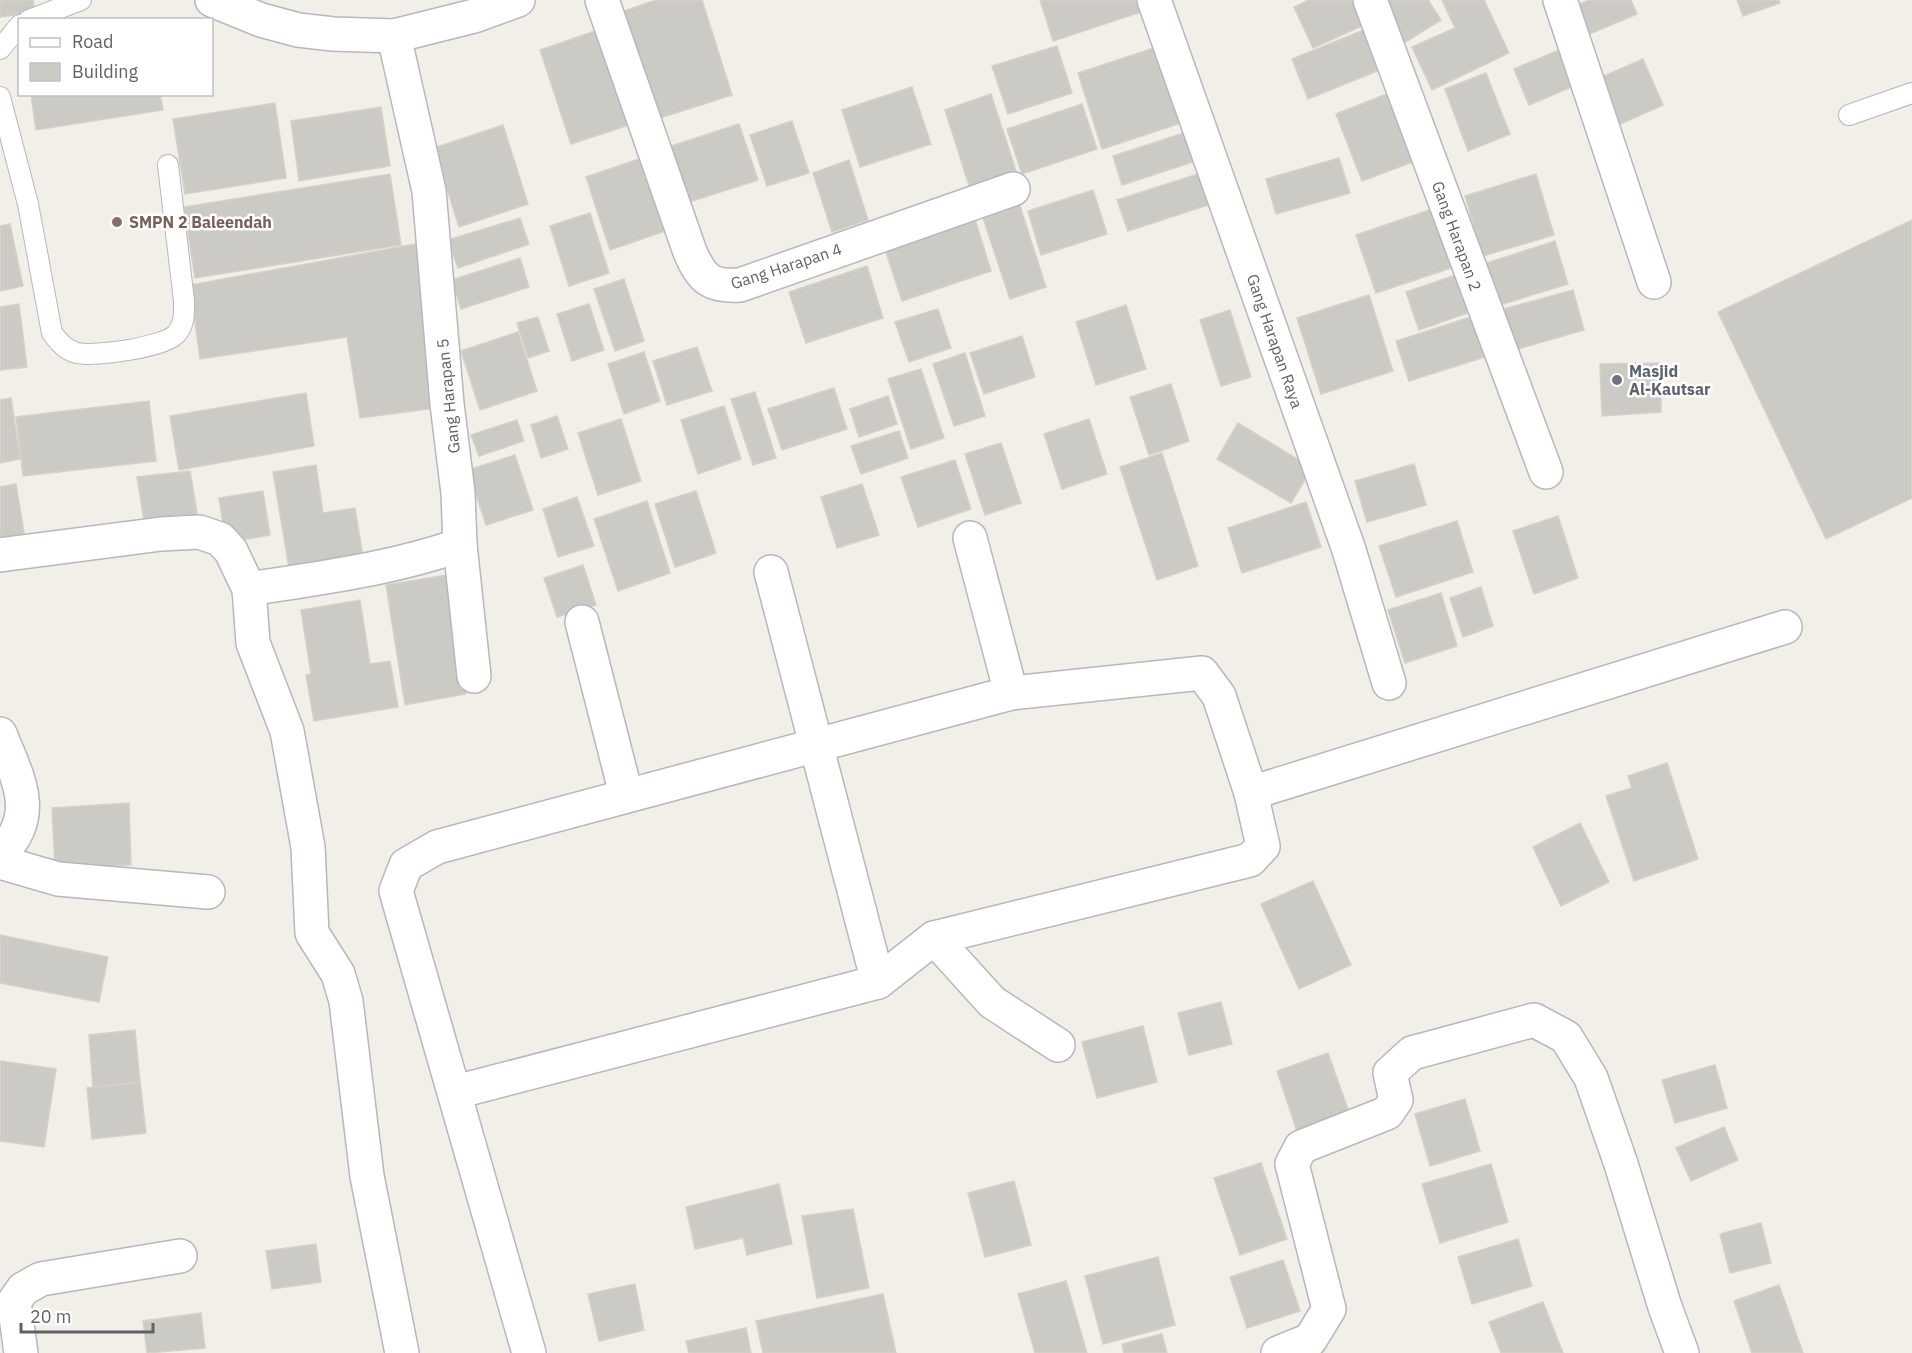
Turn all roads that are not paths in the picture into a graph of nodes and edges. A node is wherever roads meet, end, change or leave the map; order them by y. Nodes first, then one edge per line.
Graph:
1 (81, 0) edge
2 (212, 0) edge
3 (518, 0) edge
4 (602, 0) edge
5 (1154, 0) edge
6 (1370, 0) edge
7 (1560, 0) edge
8 (34, 18) edge
9 (18, 28) edge
10 (394, 36) junction
11 (0, 50) edge
12 (1912, 93) edge
13 (0, 97) edge
14 (1849, 115) dead end
15 (168, 165) dead end
16 (1013, 189) dead end
17 (1654, 282) dead end
18 (1546, 472) dead end
19 (970, 538) dead end
20 (460, 545) junction
21 (0, 555) edge
22 (771, 572) dead end
23 (249, 590) junction
24 (582, 622) dead end
25 (1785, 627) dead end
26 (474, 676) dead end
27 (1389, 683) dead end
28 (1011, 693) junction
29 (0, 734) edge
30 (816, 744) junction
31 (1251, 793) junction
32 (626, 794) junction
33 (0, 854) edge
34 (0, 862) edge
35 (208, 892) dead end
36 (934, 938) junction
37 (878, 982) junction
38 (1058, 1045) dead end
39 (456, 1092) junction
40 (180, 1256) dead end
41 (21, 1353) edge
42 (402, 1353) edge
43 (529, 1353) edge
44 (1278, 1353) edge
45 (1682, 1353) edge

1 - 8 lane
2 - 10 street
3 - 10 street
4 - 16 street, Gang Harapan 4
5 - 27 street, Gang Harapan Raya
6 - 18 street, Gang Harapan 2
7 - 17 street
9 - 11 lane
10 - 20 street, Gang Harapan 5
12 - 14 lane
13 - 15 lane
19 - 28 street
20 - 23 street
20 - 26 street, Gang Harapan 5
21 - 23 street
22 - 30 street
23 - 42 street
24 - 32 street
25 - 31 street
28 - 30 street
28 - 31 street
29 - 33 street
30 - 32 street
30 - 37 street
31 - 36 street
32 - 39 street
34 - 35 street
36 - 37 street
36 - 38 street
37 - 39 street
39 - 43 street
40 - 41 street
44 - 45 street

